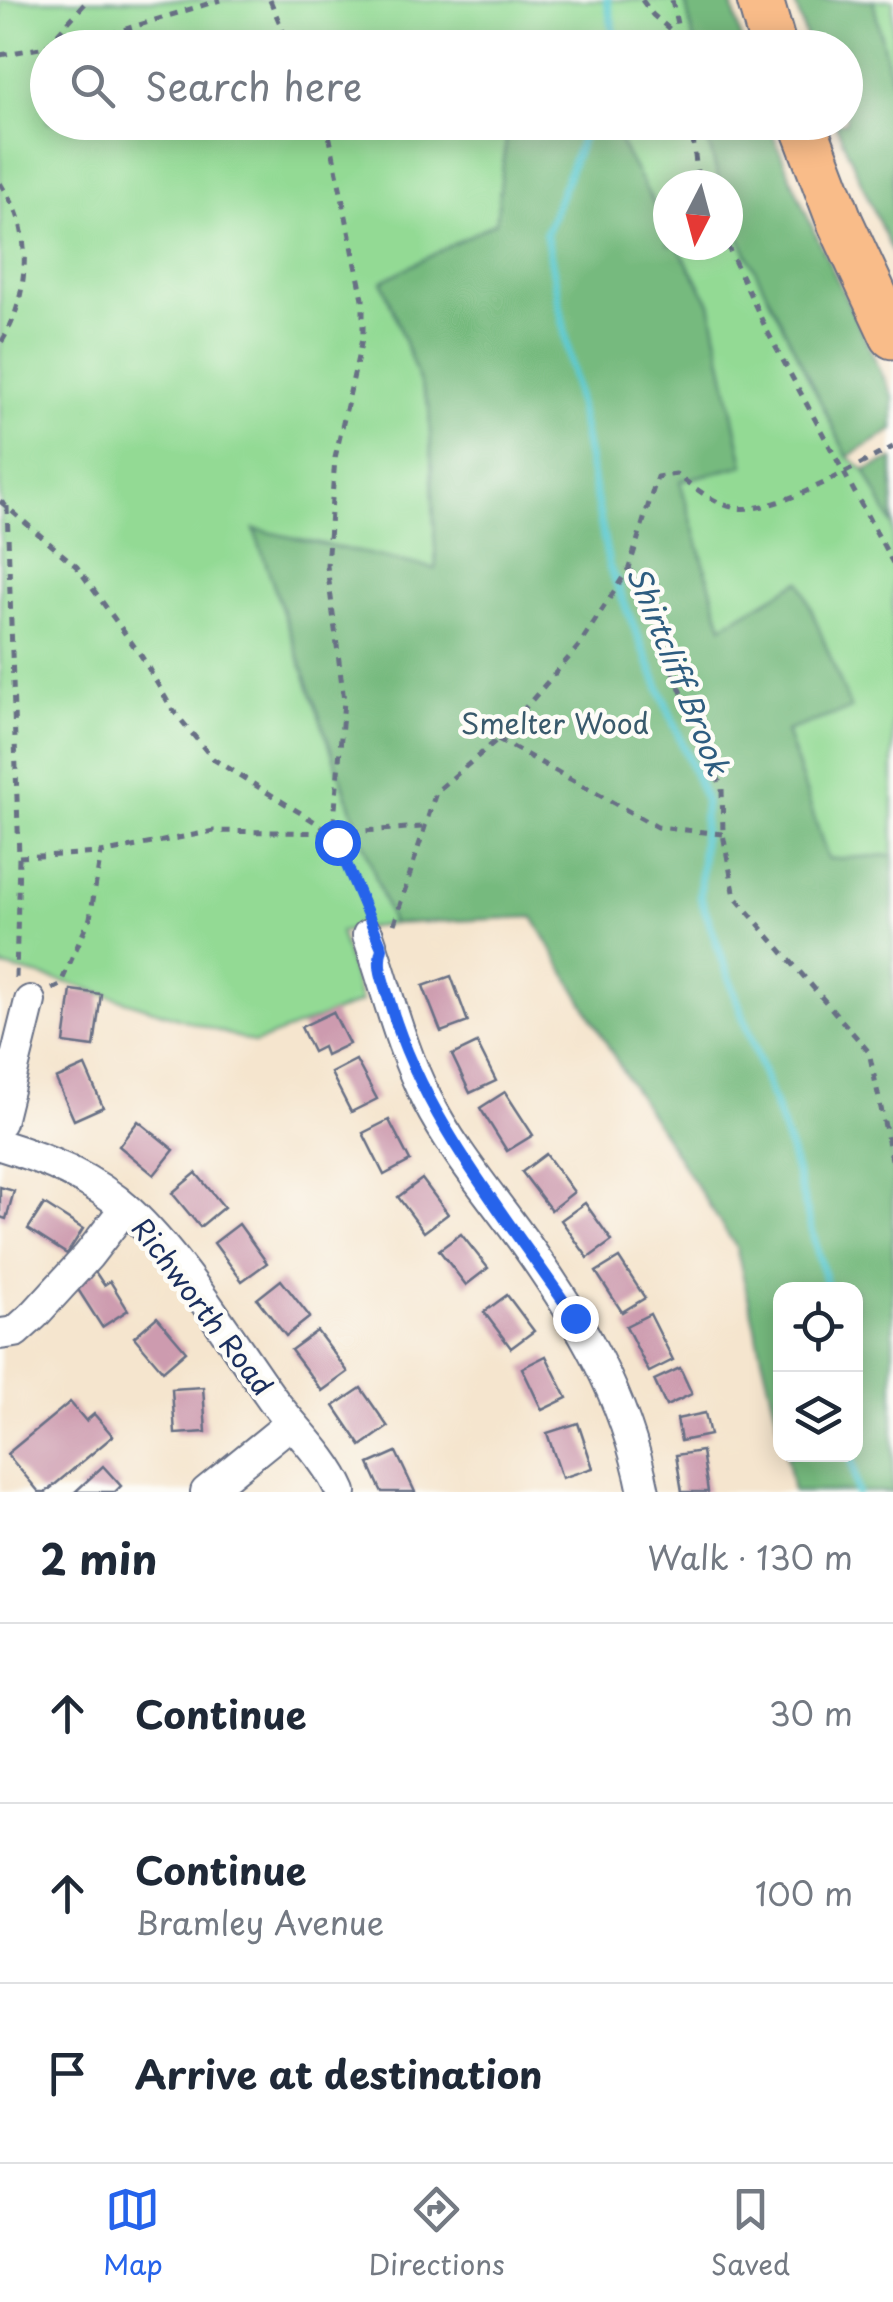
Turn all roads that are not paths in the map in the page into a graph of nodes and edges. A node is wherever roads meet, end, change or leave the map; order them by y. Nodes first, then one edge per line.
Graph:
1 (760, 0) edge
2 (769, 30) edge
3 (809, 140) edge
4 (893, 336) edge
5 (373, 948) road end
6 (30, 1000) road end
7 (0, 1122) edge
8 (0, 1145) edge
9 (125, 1208) junction
10 (0, 1334) edge
11 (290, 1423) junction
12 (206, 1492) edge
13 (340, 1492) edge
14 (644, 1492) edge

1 - 2 highway
3 - 4 highway
5 - 14 street
6 - 7 street
8 - 9 street, Richworth Road
9 - 10 street
9 - 11 street, Richworth Road
11 - 12 street
11 - 13 street, Richworth Road

